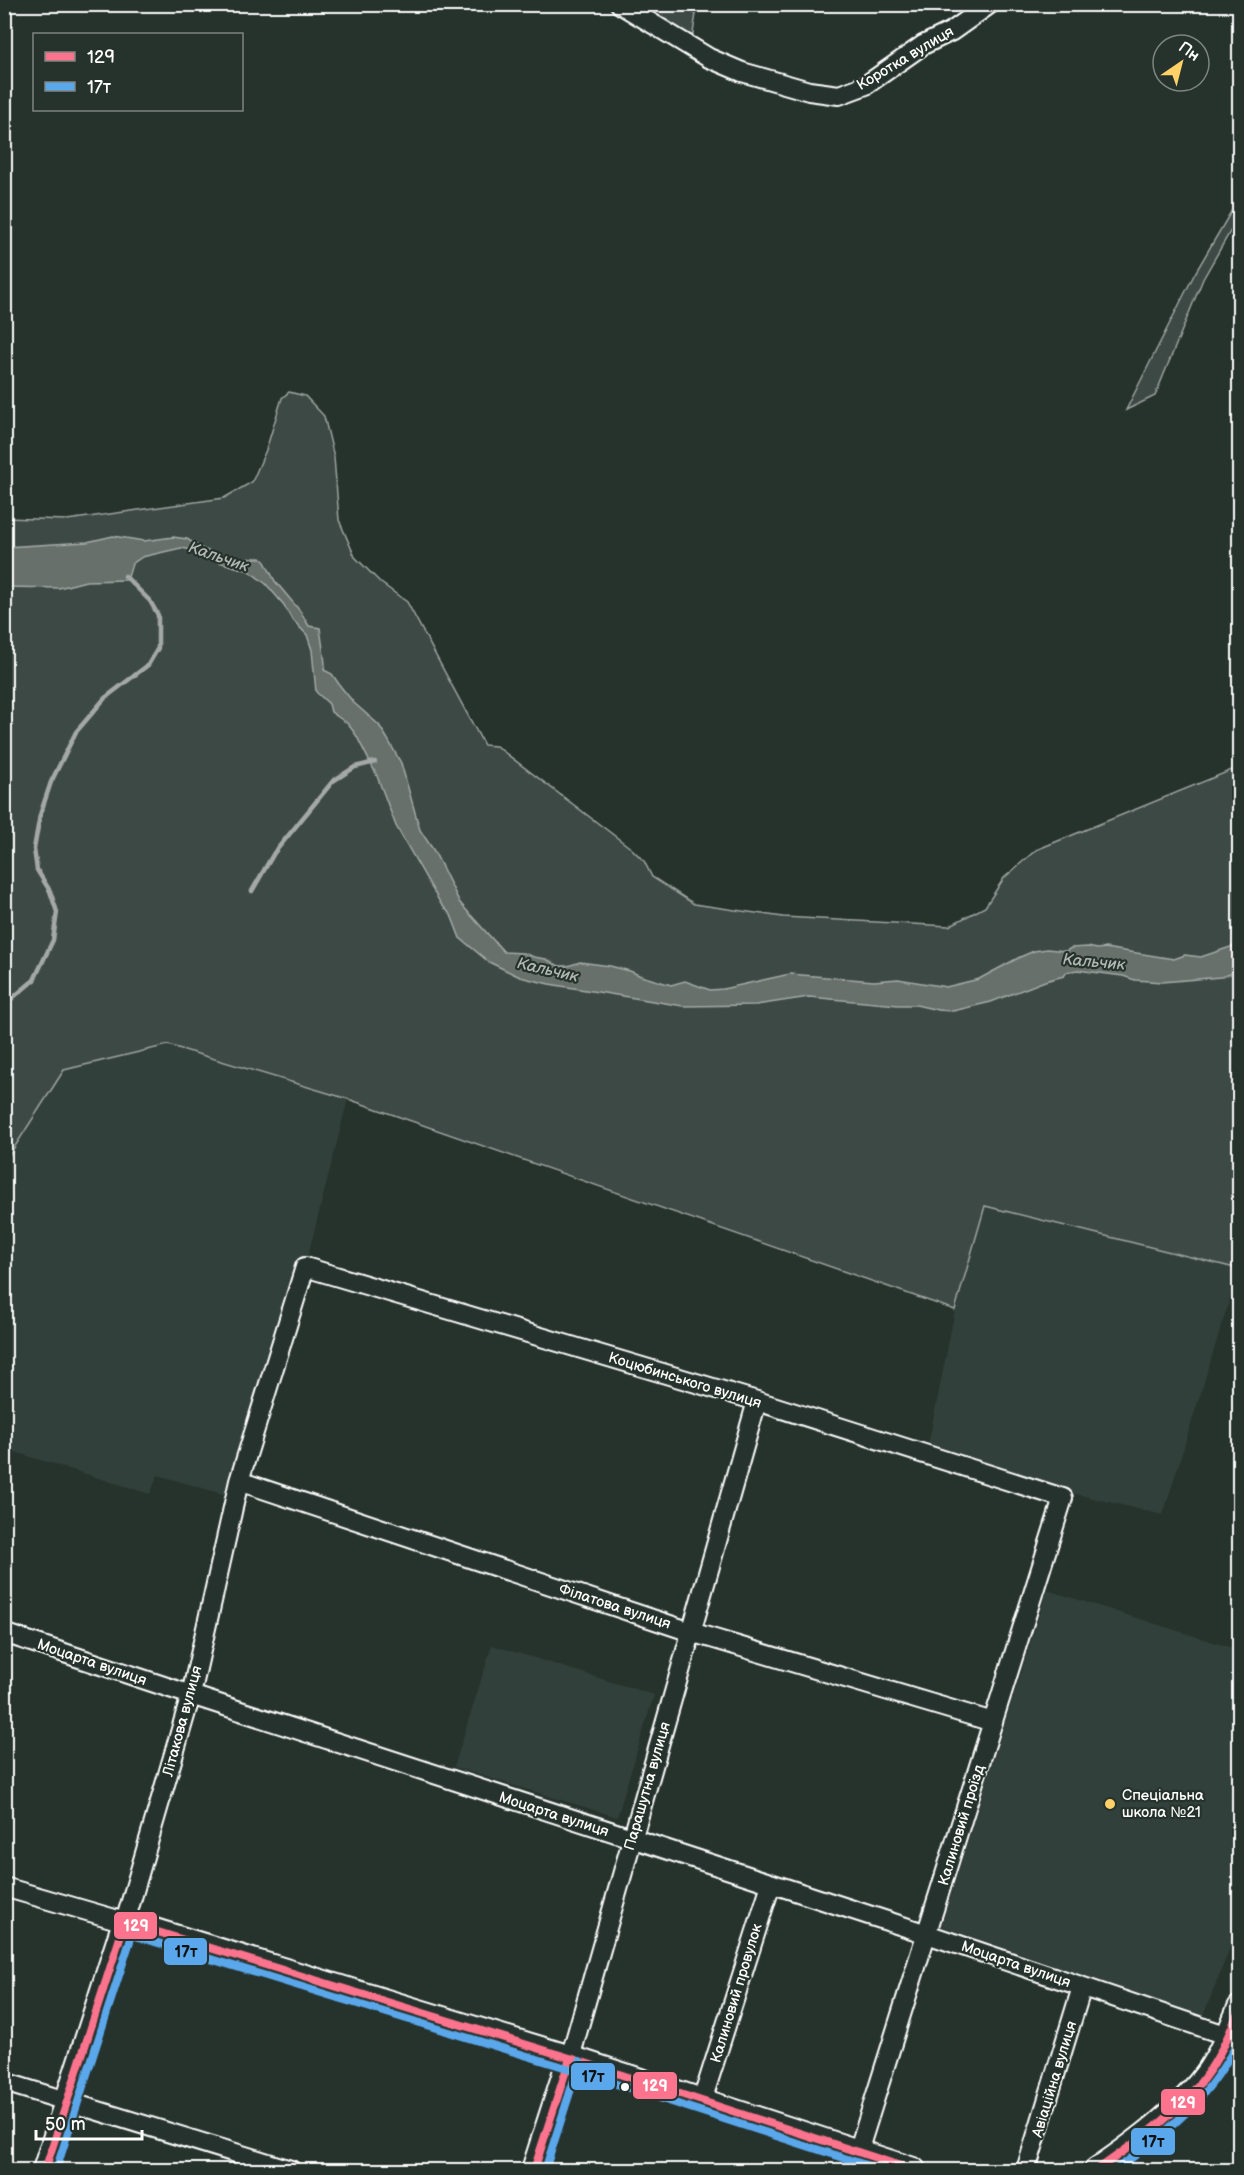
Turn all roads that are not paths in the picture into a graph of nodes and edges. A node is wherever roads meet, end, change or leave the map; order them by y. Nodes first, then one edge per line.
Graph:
1 (620, 4) edge
2 (990, 4) edge
3 (305, 1267) joint
4 (757, 1401) junction
5 (239, 1481) junction
6 (1063, 1498) joint
7 (691, 1632) junction
8 (4, 1633) edge
9 (191, 1695) junction
10 (993, 1722) junction
11 (632, 1839) junction
12 (771, 1884) junction
13 (4, 1887) edge
14 (126, 1923) junction
15 (927, 1934) junction
16 (1082, 1987) junction
17 (1239, 2008) edge
18 (1234, 2039) edge
19 (570, 2058) junction
20 (4, 2082) edge
21 (67, 2102) junction
22 (702, 2102) junction
23 (858, 2152) junction
24 (45, 2170) edge
25 (291, 2170) edge
26 (534, 2170) edge
27 (914, 2170) edge
28 (1026, 2170) edge
29 (1097, 2170) edge

1 - 2 street, Коротка вулиця
3 - 4 street, Коцюбинського вулиця
3 - 5 street, Літакова вулиця
4 - 6 street, Коцюбинського вулиця
4 - 7 street, Парашутна вулиця
5 - 7 street, Філатова вулиця
5 - 9 street, Літакова вулиця
6 - 10 street, Калиновий проїзд
7 - 10 street, Філатова вулиця
7 - 11 street, Парашутна вулиця
8 - 9 street, Моцарта вулиця
9 - 11 street, Моцарта вулиця
9 - 14 street, Літакова вулиця
10 - 15 street, Калиновий проїзд
11 - 12 street, Моцарта вулиця
11 - 19 street, Парашутна вулиця
12 - 15 street, Моцарта вулиця
12 - 22 street, Калиновий провулок
13 - 14 street
14 - 19 main road
14 - 21 main road, Літакова вулиця
15 - 16 street, Моцарта вулиця
15 - 23 street, Калиновий проїзд
16 - 18 street, Моцарта вулиця
16 - 28 street, Авіаційна вулиця
17 - 18 main road
18 - 29 main road
19 - 22 main road
19 - 26 main road, Парашутна вулиця
20 - 21 street
21 - 24 main road, Літакова вулиця
21 - 25 street
22 - 23 main road
23 - 27 main road

